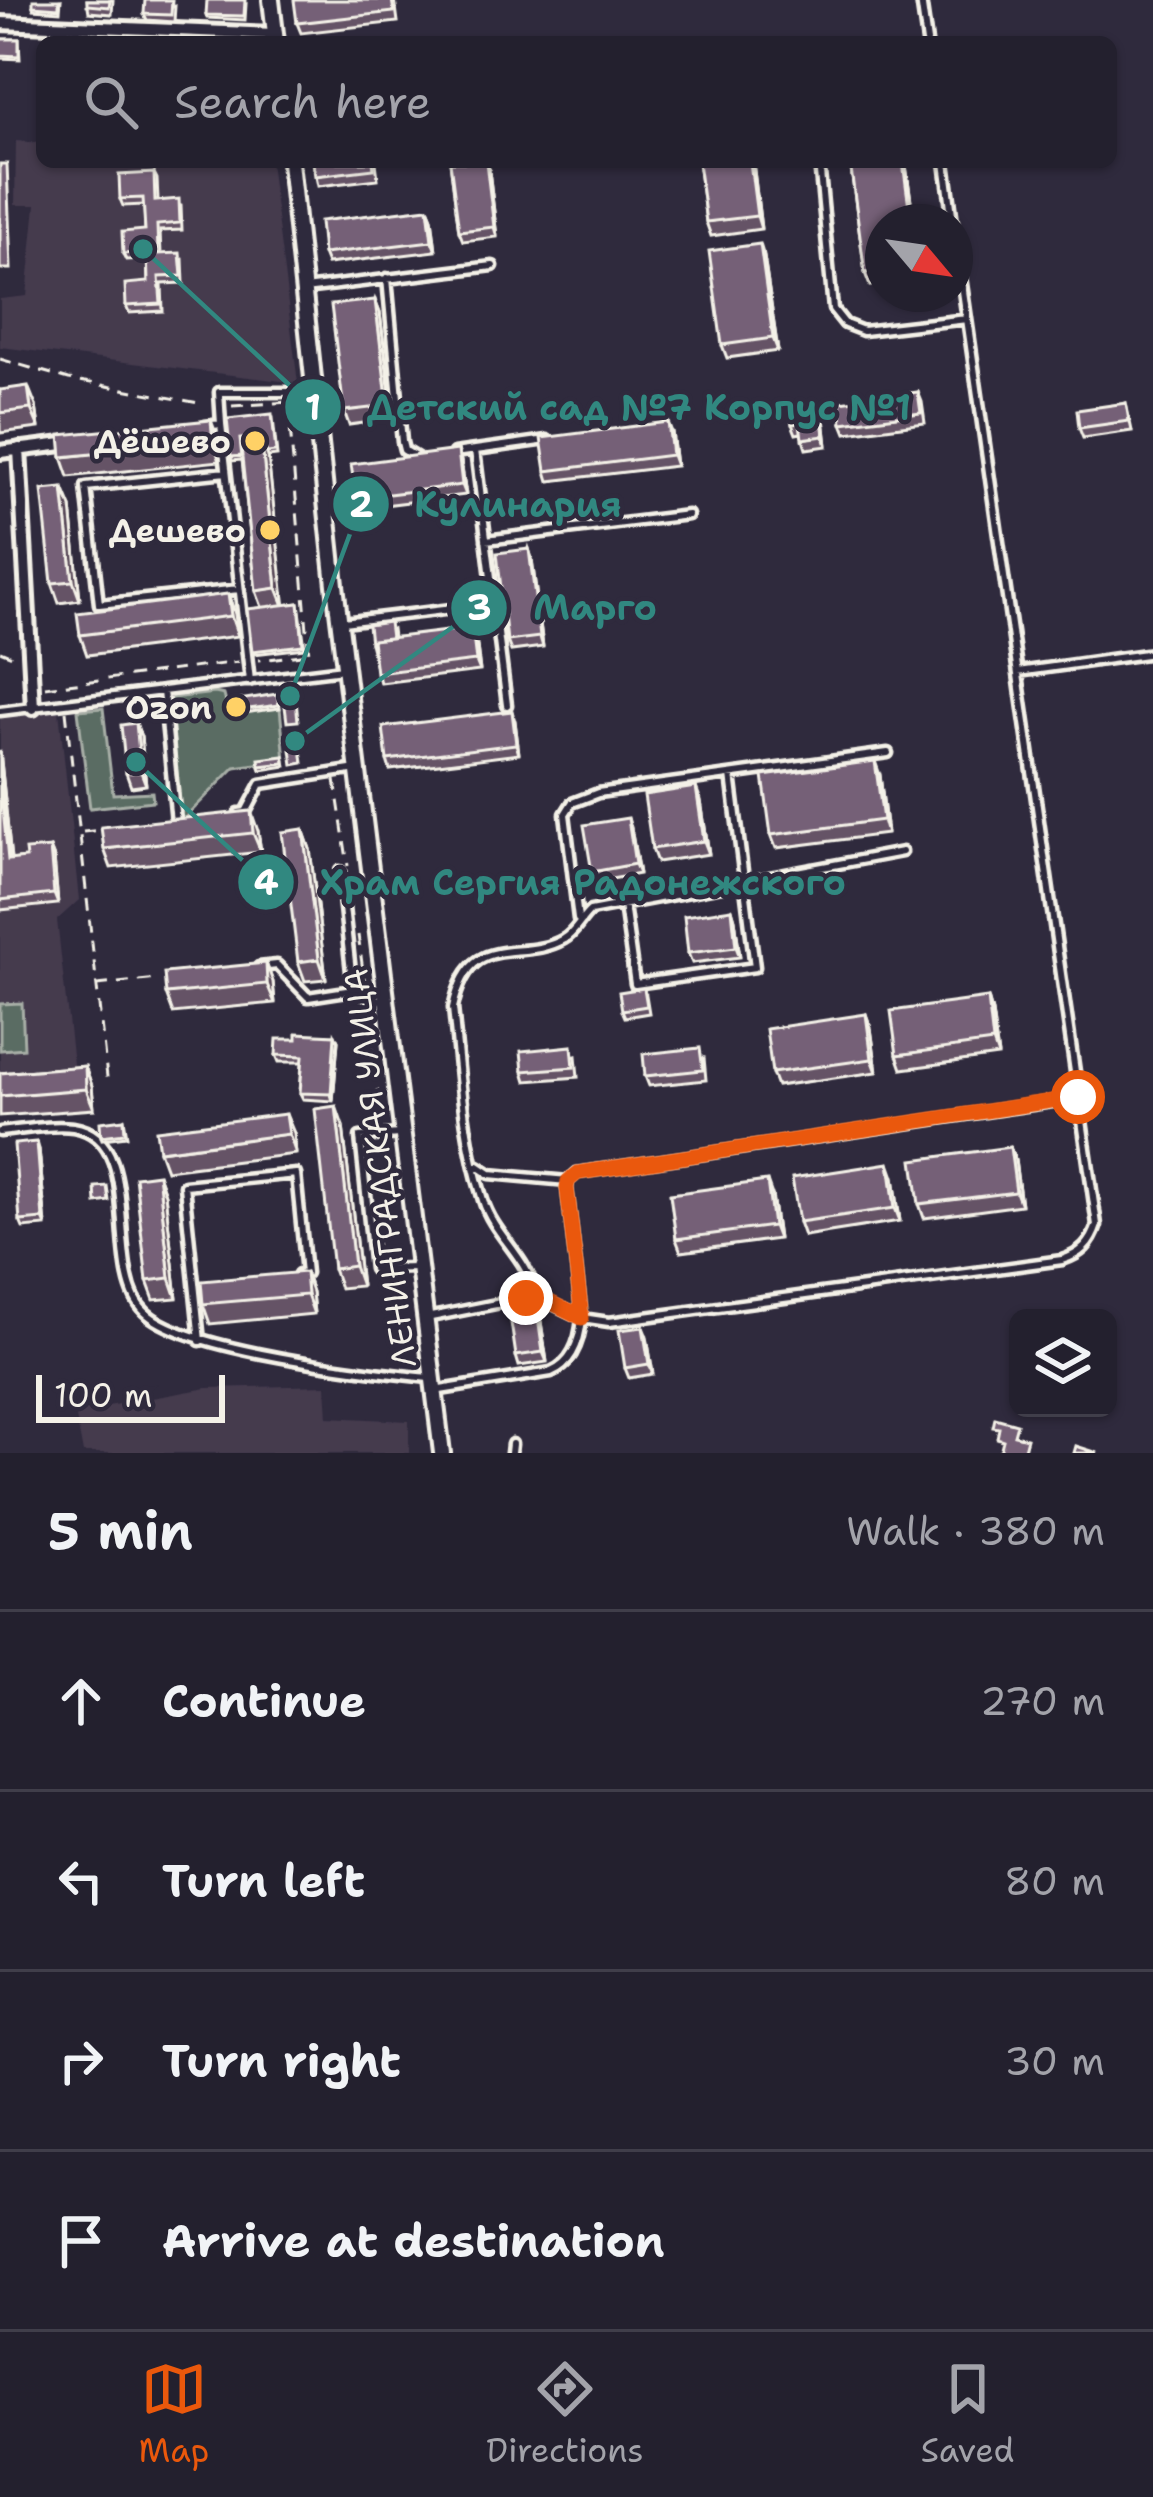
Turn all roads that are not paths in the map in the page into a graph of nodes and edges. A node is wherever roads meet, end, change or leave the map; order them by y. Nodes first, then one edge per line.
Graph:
1 (272, 0) edge
2 (921, 0) edge
3 (0, 23) edge
4 (239, 36) edge
5 (276, 36) edge
6 (926, 36) edge
7 (291, 168) edge
8 (820, 168) edge
9 (946, 168) edge
10 (951, 204) edge
11 (493, 266) dead end
12 (388, 278) junction
13 (304, 289) junction
14 (966, 312) edge
15 (967, 320) junction
16 (317, 392) junction
17 (221, 424) junction
18 (200, 427) edge
19 (562, 438) edge
20 (71, 443) edge
21 (20, 449) junction
22 (475, 450) junction
23 (0, 452) edge
24 (439, 455) edge
25 (421, 458) edge
26 (226, 472) junction
27 (688, 515) dead end
28 (486, 540) junction
29 (238, 589) junction
30 (494, 604) junction
31 (340, 622) junction
32 (1153, 653) edge
33 (346, 669) junction
34 (1018, 672) junction
35 (250, 681) junction
36 (163, 692) junction
37 (507, 705) dead end
38 (33, 708) junction
39 (0, 711) edge
40 (888, 753) dead end
41 (360, 769) junction
42 (731, 775) junction
43 (222, 815) edge
44 (158, 824) edge
45 (902, 852) dead end
46 (340, 871) dead end
47 (744, 880) junction
48 (624, 904) junction
49 (579, 923) junction
50 (253, 968) edge
51 (352, 990) junction
52 (388, 1004) junction
53 (1078, 1097) junction
54 (0, 1132) edge
55 (402, 1134) junction
56 (476, 1164) junction
57 (568, 1181) junction
58 (420, 1268) junction
59 (284, 1275) edge
60 (536, 1296) junction
61 (426, 1318) junction
62 (582, 1318) junction
63 (200, 1341) junction
64 (434, 1385) junction
65 (442, 1453) edge

1 - 5 street
2 - 6 lane
3 - 4 street
7 - 13 street, ЛЕНИНГРАДСКАЯ УЛИЦА
8 - 15 lane
9 - 10 lane
11 - 12 lane
12 - 13 lane
12 - 25 lane
13 - 16 street, ЛЕНИНГРАДСКАЯ УЛИЦА
14 - 15 lane
15 - 34 lane
16 - 17 lane
16 - 31 street, ЛЕНИНГРАДСКАЯ УЛИЦА
17 - 18 lane
17 - 26 lane
19 - 22 lane
20 - 21 street
21 - 23 street
21 - 38 street
22 - 24 lane
22 - 28 lane
26 - 29 lane
26 - 29 lane
27 - 28 lane
28 - 30 lane
29 - 35 lane
30 - 31 lane
30 - 37 lane
31 - 33 street, ЛЕНИНГРАДСКАЯ УЛИЦА
32 - 34 lane
33 - 35 lane
33 - 41 street, ЛЕНИНГРАДСКАЯ УЛИЦА
34 - 53 lane
35 - 36 lane
36 - 38 lane
36 - 44 lane
38 - 39 lane
40 - 42 lane
41 - 43 lane
41 - 52 street, ЛЕНИНГРАДСКАЯ УЛИЦА
42 - 47 lane
42 - 49 lane
45 - 47 lane
46 - 51 lane
47 - 48 lane
47 - 48 lane
48 - 49 lane
49 - 56 lane
50 - 51 lane
51 - 52 lane
52 - 55 street, ЛЕНИНГРАДСКАЯ УЛИЦА
53 - 57 lane
53 - 62 lane
54 - 63 lane
55 - 58 street, ЛЕНИНГРАДСКАЯ УЛИЦА
55 - 58 lane
56 - 57 lane
56 - 60 lane
57 - 62 lane
58 - 61 street, ЛЕНИНГРАДСКАЯ УЛИЦА
59 - 63 lane
60 - 61 lane
60 - 62 lane
61 - 64 street, ЛЕНИНГРАДСКАЯ УЛИЦА
62 - 64 lane
63 - 64 lane
64 - 65 street, ЛЕНИНГРАДСКАЯ УЛИЦА

